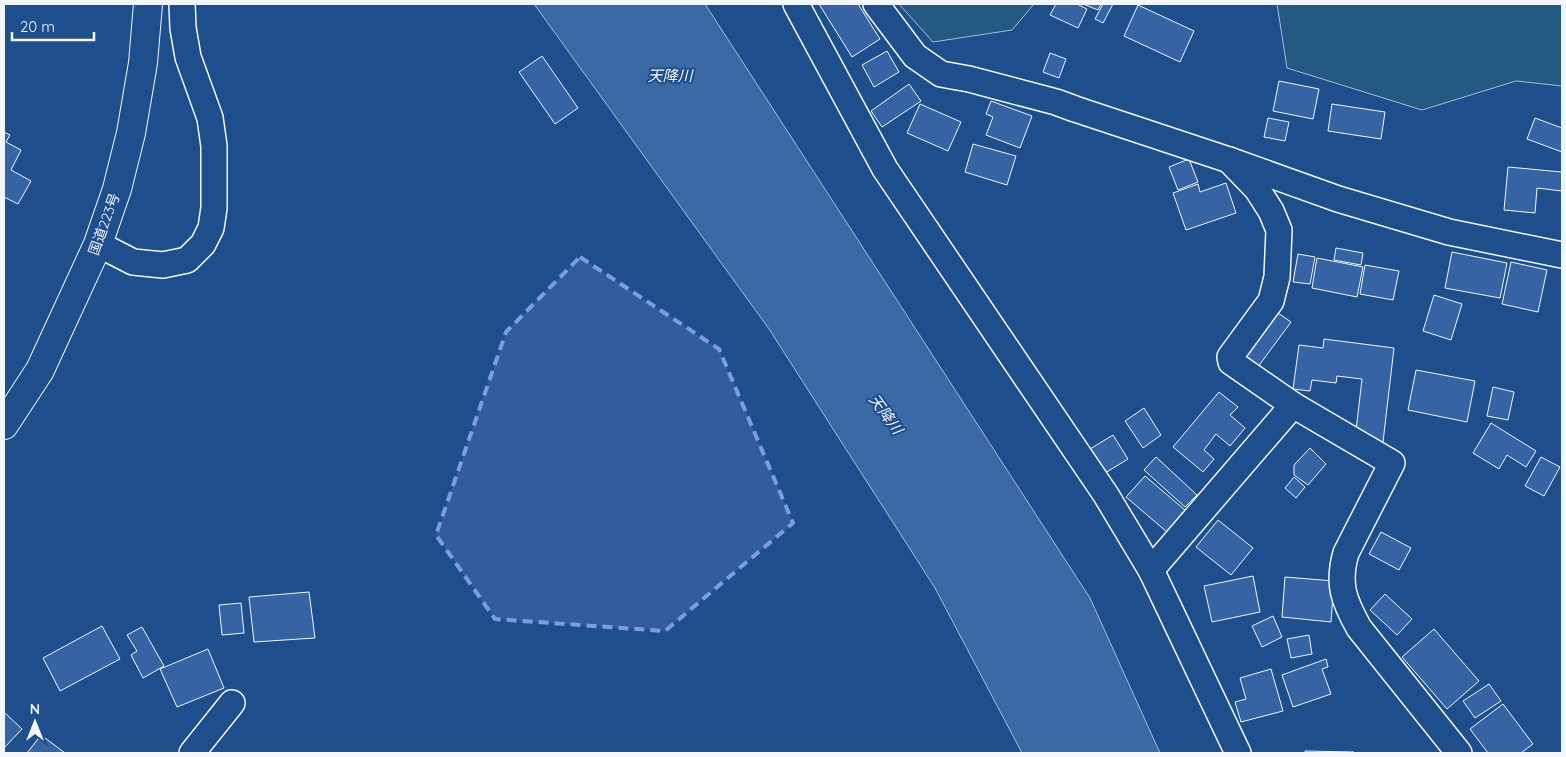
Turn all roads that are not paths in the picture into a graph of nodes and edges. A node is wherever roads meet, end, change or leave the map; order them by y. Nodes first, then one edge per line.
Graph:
1 (148, 4) edge
2 (182, 4) edge
3 (796, 4) edge
4 (876, 4) edge
5 (1229, 160) junction
6 (98, 244) junction
7 (1562, 256) edge
8 (1293, 405) junction
9 (4, 425) edge
10 (1151, 570) junction
11 (232, 703) dead end
12 (192, 753) edge
13 (1238, 753) edge
14 (1459, 753) edge

1 - 6 highway, 国道223号
2 - 6 street
3 - 10 street
4 - 5 street
5 - 7 street
5 - 8 street
6 - 9 highway, 国道223号
8 - 10 street
8 - 14 street
10 - 13 street
11 - 12 street

